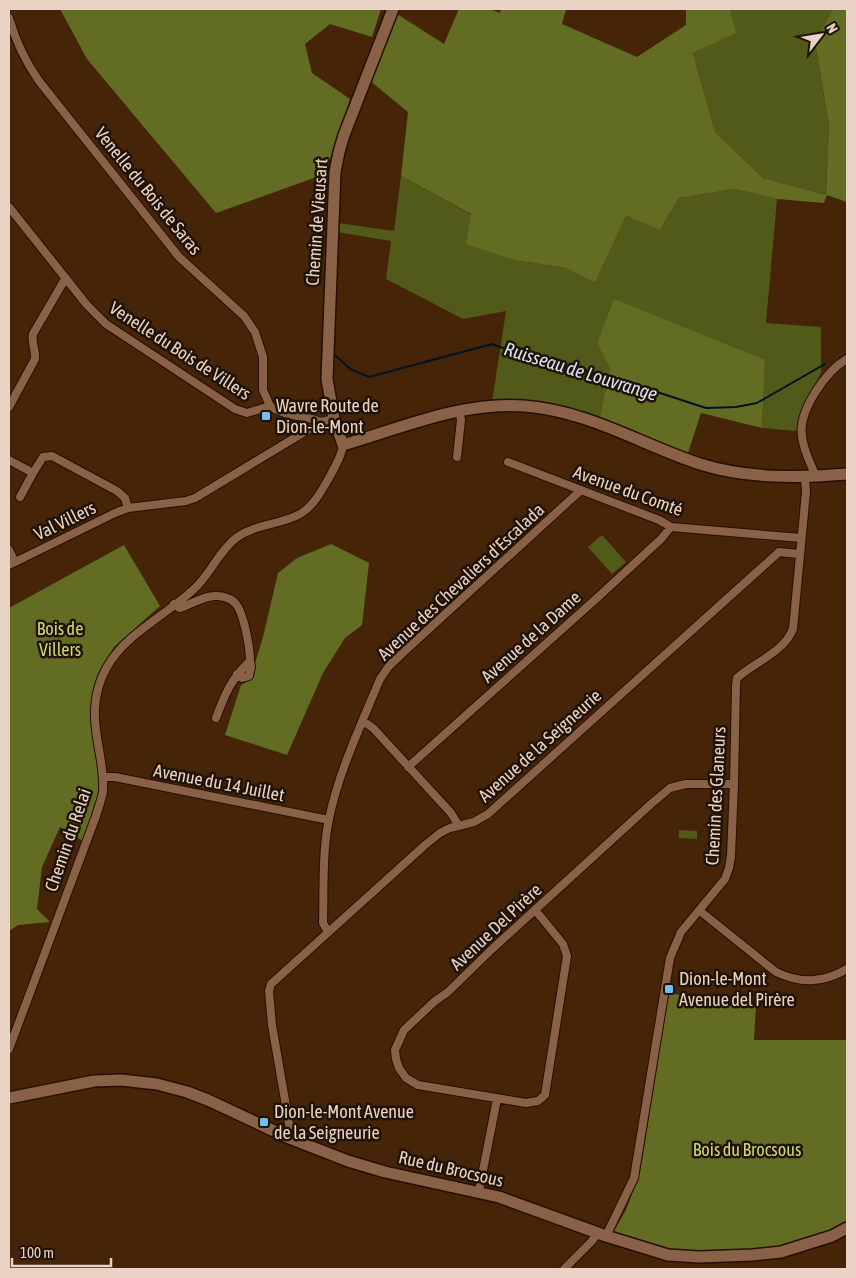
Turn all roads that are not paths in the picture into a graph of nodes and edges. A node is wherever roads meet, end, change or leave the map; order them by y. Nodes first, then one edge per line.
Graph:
1 (393, 9) edge
2 (9, 18) edge
3 (9, 207) edge
4 (65, 279) junction
5 (847, 359) edge
6 (270, 406) junction
7 (9, 407) edge
8 (459, 410) junction
9 (334, 419) junction
10 (321, 422) junction
11 (343, 445) junction
12 (457, 457) dead end
13 (9, 460) edge
14 (508, 462) dead end
15 (33, 473) junction
16 (847, 474) edge
17 (810, 477) junction
18 (580, 491) junction
19 (20, 497) dead end
20 (128, 508) junction
21 (671, 527) junction
22 (780, 537) junction
23 (801, 538) junction
24 (9, 550) edge
25 (779, 552) junction
26 (799, 554) junction
27 (12, 564) edge
28 (174, 604) junction
29 (216, 718) dead end
30 (363, 721) junction
31 (408, 767) junction
32 (103, 777) junction
33 (734, 784) junction
34 (329, 820) junction
35 (459, 826) junction
36 (536, 911) junction
37 (700, 911) junction
38 (328, 932) junction
39 (847, 969) edge
40 (9, 1049) edge
41 (9, 1098) edge
42 (497, 1100) junction
43 (289, 1138) junction
44 (479, 1192) junction
45 (847, 1228) edge
46 (602, 1234) junction
47 (564, 1269) edge

1 - 9 street, Chemin de Vieusart
2 - 6 street, Venelle du Bois de Saras
3 - 4 street, Venelle du Bois de Villers
4 - 6 street, Venelle du Bois de Villers
4 - 7 street
5 - 17 street, Chemin des Glaneurs
6 - 10 street, Venelle du Bois de Villers
8 - 11 street
8 - 12 street
8 - 17 street
9 - 10 street
9 - 11 street, Chemin de Vieusart
10 - 20 street, Val Villers
11 - 28 street, Chemin du Relai
13 - 15 street
14 - 18 street, Avenue du Comté
15 - 19 street, Val Villers
15 - 20 street, Val Villers
16 - 17 street
17 - 23 street, Chemin des Glaneurs
18 - 21 street, Avenue du Comté
18 - 30 street, Avenue des Chevaliers d'Escalada
20 - 27 street, Val Villers
21 - 22 street, Avenue du Comté
21 - 31 street, Avenue de la Dame
22 - 23 street, Avenue du Comté
22 - 25 street
23 - 26 street, Chemin des Glaneurs
24 - 27 street, Val Villers
25 - 26 street
25 - 35 street, Avenue de la Seigneurie
26 - 33 street, Chemin des Glaneurs
28 - 29 street
28 - 32 street, Chemin du Relai
30 - 31 street
30 - 34 street, Avenue des Chevaliers d'Escalada
31 - 35 street
32 - 34 street, Avenue du 14 Juillet
32 - 40 street, Chemin du Relai
33 - 36 street, Avenue Del Pirère
33 - 37 street, Chemin des Glaneurs
34 - 38 street, Avenue des Chevaliers d'Escalada
35 - 38 street, Avenue de la Seigneurie
36 - 42 street, Avenue Del Pirère
36 - 42 street, Avenue Del Pirère
37 - 39 street
37 - 46 street, Chemin des Glaneurs
38 - 43 street, Avenue de la Seigneurie
41 - 43 street, Rue du Brocsous
42 - 44 street
43 - 44 street, Rue du Brocsous
44 - 46 street, Rue du Brocsous
45 - 46 street, Rue du Brocsous
46 - 47 street

